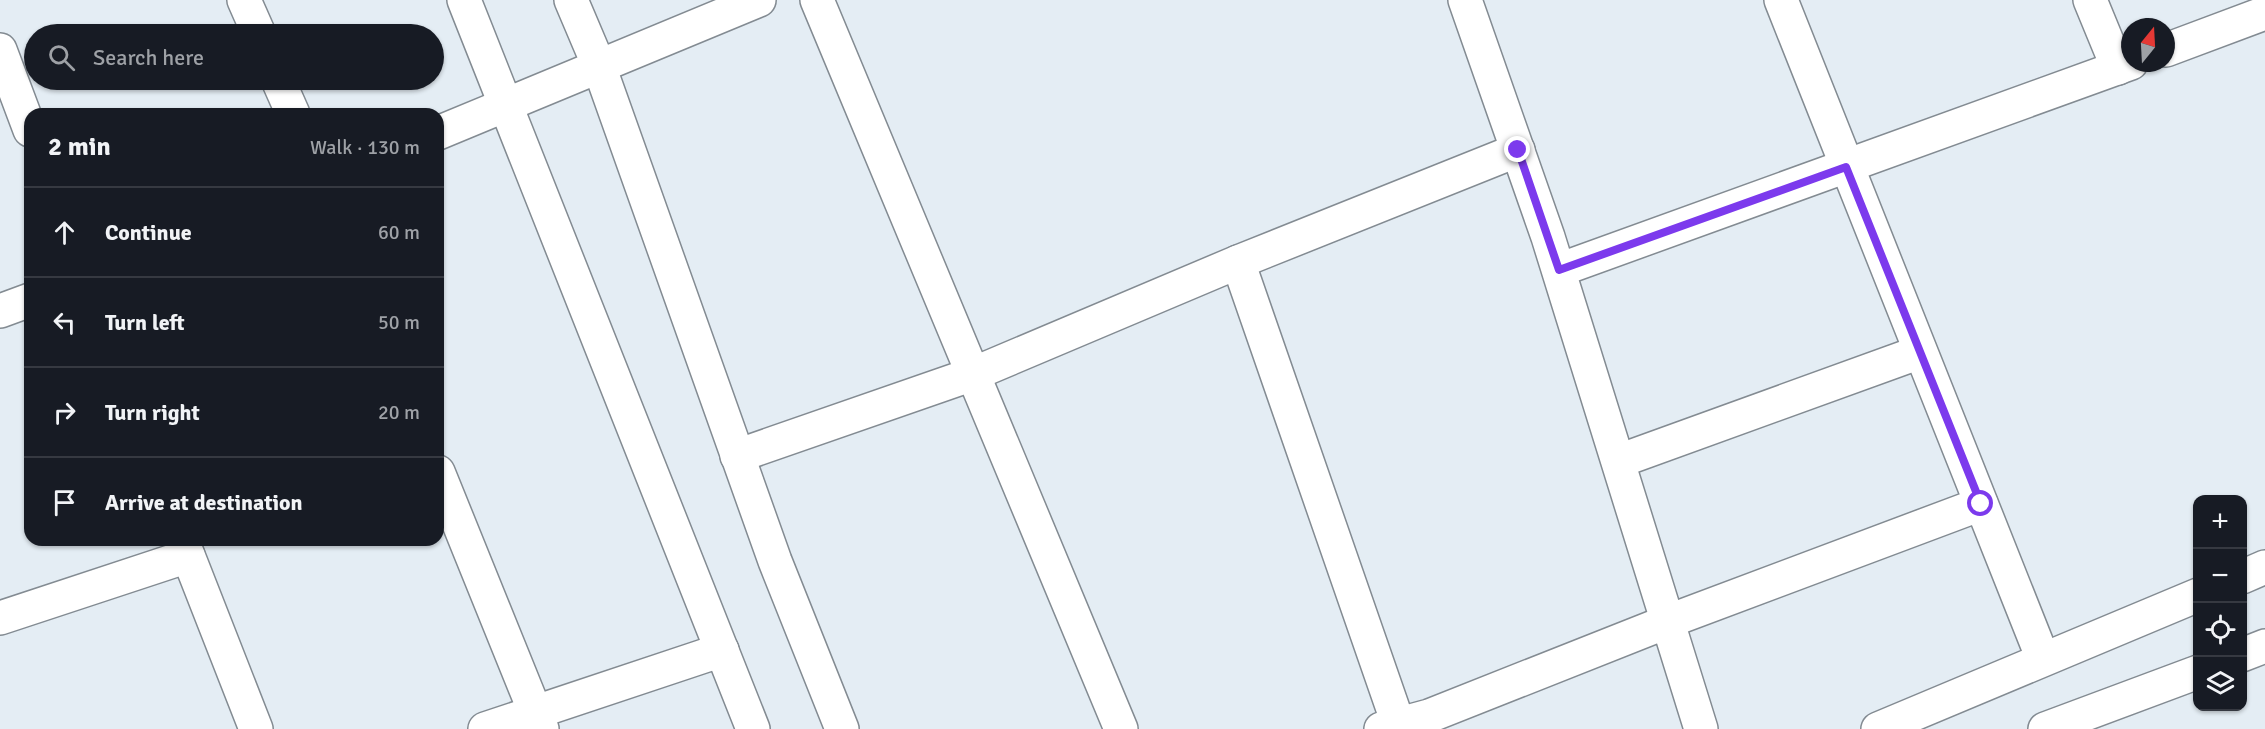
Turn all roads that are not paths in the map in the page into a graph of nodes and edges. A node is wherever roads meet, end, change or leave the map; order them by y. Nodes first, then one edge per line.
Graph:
1 (244, 0) edge
2 (464, 0) edge
3 (571, 0) edge
4 (759, 0) edge
5 (817, 0) edge
6 (1465, 0) edge
7 (1781, 0) edge
8 (2090, 0) edge
9 (2265, 13) edge
10 (255, 24) edge
11 (2175, 47) edge
12 (0, 50) edge
13 (2121, 59) edge
14 (598, 66) junction
15 (2121, 66) edge
16 (282, 90) edge
17 (505, 105) junction
18 (290, 108) edge
19 (24, 114) edge
20 (444, 130) edge
21 (1518, 150) junction
22 (1846, 167) junction
23 (1238, 262) junction
24 (1559, 270) junction
25 (24, 302) edge
26 (0, 311) edge
27 (1920, 352) junction
28 (973, 374) junction
29 (737, 456) junction
30 (1619, 461) junction
31 (444, 487) edge
32 (1981, 504) junction
33 (186, 548) edge
34 (2265, 567) edge
35 (2247, 575) edge
36 (2193, 597) edge
37 (0, 618) edge
38 (1669, 621) junction
39 (2265, 646) edge
40 (722, 650) junction
41 (2247, 653) edge
42 (2043, 659) junction
43 (2193, 674) edge
44 (538, 720) edge
45 (1393, 728) edge
46 (256, 729) edge
47 (485, 729) edge
48 (753, 729) edge
49 (842, 729) edge
50 (1121, 729) edge
51 (1701, 729) edge
52 (1878, 729) edge
53 (2045, 729) edge

1 - 10 street
2 - 17 street
3 - 14 street
4 - 14 street
5 - 28 street
6 - 21 street
7 - 22 street
8 - 13 street
9 - 11 street
12 - 19 street
14 - 17 street
14 - 29 street
15 - 22 street
16 - 18 street
17 - 20 street
17 - 40 street
21 - 23 street
21 - 24 street
22 - 24 street
22 - 27 street
23 - 28 street
23 - 45 street
24 - 30 street
25 - 26 street
27 - 30 street
27 - 32 street
28 - 29 street
28 - 50 street
29 - 49 street
30 - 38 street
31 - 44 street
32 - 38 street
32 - 42 street
33 - 37 street
33 - 46 street
34 - 35 street
36 - 42 street
38 - 45 street
38 - 51 street
39 - 41 street
40 - 44 street
40 - 48 street
42 - 52 street
43 - 53 street
44 - 47 street

